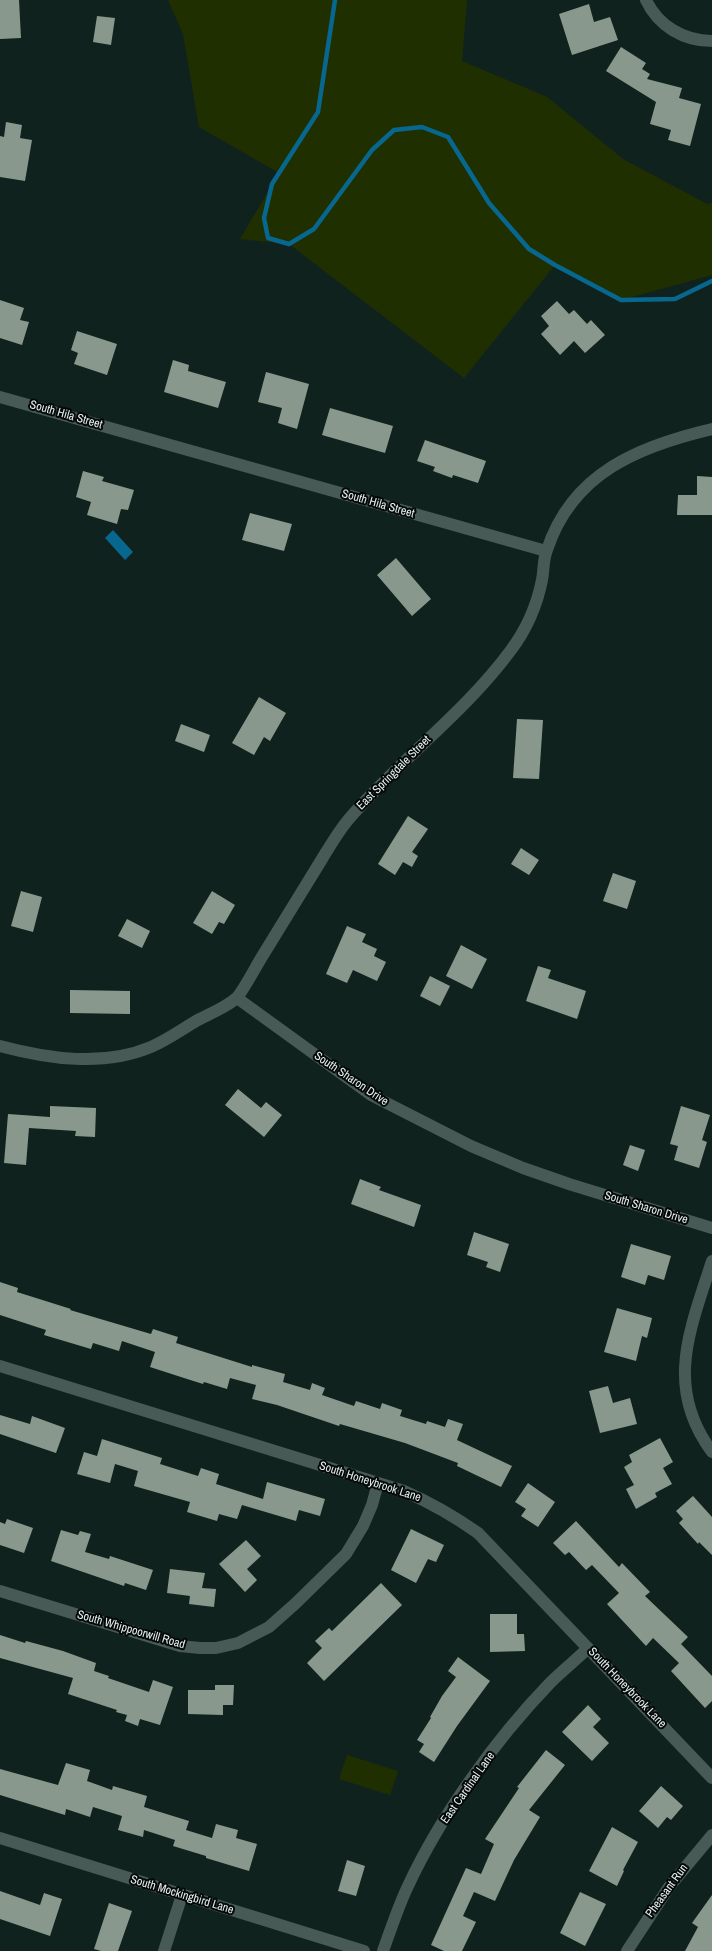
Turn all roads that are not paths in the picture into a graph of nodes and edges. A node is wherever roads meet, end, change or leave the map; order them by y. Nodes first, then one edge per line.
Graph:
1 (646, 0) edge
2 (712, 41) edge
3 (0, 397) edge
4 (712, 429) edge
5 (546, 551) junction
6 (237, 998) junction
7 (0, 1046) edge
8 (712, 1228) edge
9 (712, 1261) edge
10 (0, 1366) edge
11 (712, 1452) edge
12 (378, 1483) junction
13 (0, 1591) edge
14 (588, 1648) junction
15 (712, 1778) edge
16 (712, 1835) edge
17 (0, 1838) edge
18 (182, 1895) junction
19 (164, 1951) edge
20 (364, 1951) edge
21 (384, 1951) edge
22 (627, 1951) edge

1 - 2 street
3 - 5 street, South Hila Street
4 - 5 street
5 - 6 street, East Springdale Street
6 - 7 street
6 - 8 street, South Sharon Drive
9 - 11 street
10 - 12 street, South Honeybrook Lane
12 - 13 street, South Whippoorwill Road
12 - 14 street, South Honeybrook Lane
14 - 15 street, South Honeybrook Lane
14 - 21 street, East Cardinal Lane
16 - 22 street, Pheasant Run
17 - 18 street, South Mockingbird Lane
18 - 19 street
18 - 20 street, South Mockingbird Lane

